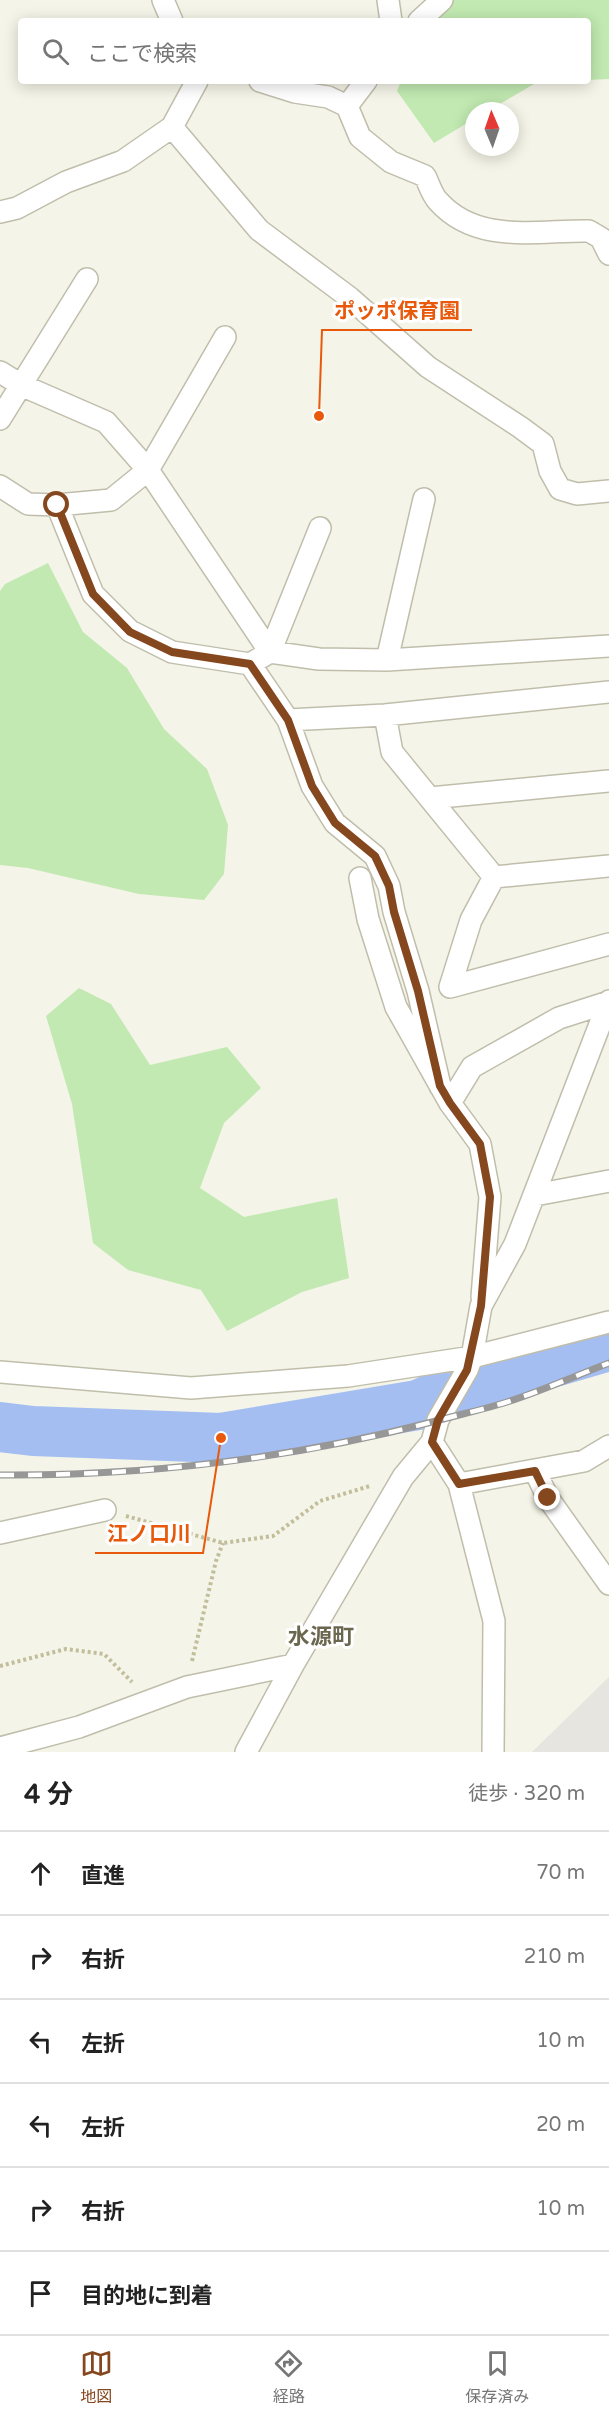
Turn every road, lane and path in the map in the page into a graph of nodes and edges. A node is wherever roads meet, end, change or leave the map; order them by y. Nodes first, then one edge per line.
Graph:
1 (163, 0) edge
2 (388, 0) edge
3 (442, 0) edge
4 (171, 18) edge
5 (391, 18) edge
6 (422, 18) edge
7 (195, 84) edge
8 (269, 84) edge
9 (360, 84) edge
10 (347, 106) junction
11 (172, 127) junction
12 (0, 212) edge
13 (609, 254) edge
14 (87, 279) dead end
15 (225, 338) dead end
16 (0, 372) edge
17 (21, 385) junction
18 (0, 419) edge
19 (148, 470) junction
20 (0, 486) edge
21 (609, 491) edge
22 (424, 499) dead end
23 (57, 505) junction
24 (320, 528) dead end
25 (609, 646) edge
26 (270, 652) junction
27 (387, 660) junction
28 (250, 664) junction
29 (609, 692) edge
30 (385, 715) junction
31 (288, 720) junction
32 (609, 781) edge
33 (430, 798) junction
34 (609, 866) edge
35 (494, 877) junction
36 (360, 878) dead end
37 (609, 944) edge
38 (609, 1002) edge
39 (445, 1095) junction
40 (609, 1181) edge
41 (535, 1195) junction
42 (481, 1306) junction
43 (609, 1322) edge
44 (470, 1363) junction
45 (0, 1372) edge
46 (432, 1442) junction
47 (609, 1446) edge
48 (535, 1471) junction
49 (403, 1477) junction
50 (459, 1484) junction
51 (105, 1510) joint
52 (0, 1533) edge
53 (223, 1543) junction
54 (609, 1584) edge
55 (293, 1665) junction
56 (0, 1666) edge
57 (187, 1688) junction
58 (152, 1701) junction
59 (0, 1748) edge
60 (246, 1752) edge
61 (493, 1752) edge

1 - 4 street
2 - 5 street
3 - 6 street
7 - 11 street
8 - 10 street
9 - 10 street
10 - 13 street
11 - 12 street
11 - 21 street
14 - 17 street
15 - 19 street
16 - 17 street
17 - 18 street
17 - 19 street
19 - 23 street
19 - 26 street
20 - 23 street
22 - 27 street
23 - 28 street
24 - 26 street
25 - 27 street
26 - 27 street
26 - 28 street
28 - 31 street
29 - 30 street
30 - 31 street
30 - 33 street
31 - 39 street
32 - 33 street
33 - 35 street
34 - 35 street
35 - 37 street
36 - 39 street
38 - 39 street
38 - 41 street
39 - 42 street
40 - 41 street
41 - 42 street
42 - 44 street
43 - 44 street
44 - 45 street
44 - 46 street
46 - 49 street
46 - 50 street
47 - 48 street
48 - 50 street
48 - 54 street
49 - 53 path
49 - 55 street
50 - 61 street
51 - 52 street
51 - 53 path
53 - 57 path
55 - 57 street
55 - 60 street
56 - 58 path
57 - 58 street
58 - 59 street

